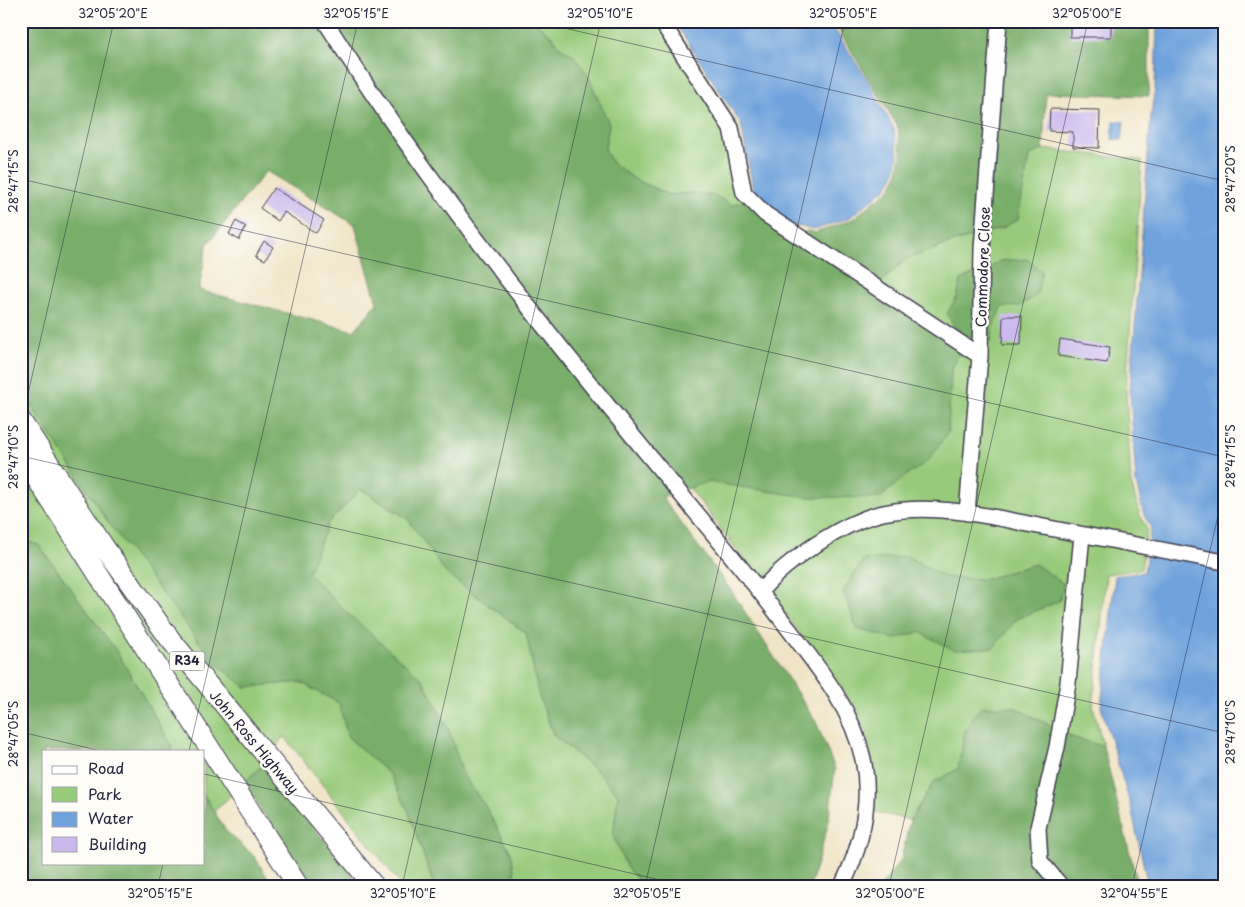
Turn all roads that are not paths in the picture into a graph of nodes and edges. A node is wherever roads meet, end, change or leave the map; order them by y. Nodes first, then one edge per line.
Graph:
1 (325, 21) edge
2 (661, 21) edge
3 (999, 21) edge
4 (980, 356) junction
5 (21, 421) edge
6 (21, 454) edge
7 (967, 513) junction
8 (1082, 534) junction
9 (1224, 562) edge
10 (760, 592) junction
11 (298, 886) edge
12 (374, 886) edge
13 (842, 886) edge
14 (1061, 886) edge

1 - 10 street
2 - 4 street
3 - 4 street, Commodore Close
4 - 7 street, Commodore Close
5 - 12 main road, John Ross Highway / R34
6 - 11 main road, R34
7 - 8 street
7 - 10 street
8 - 9 street
8 - 14 street
10 - 13 street

